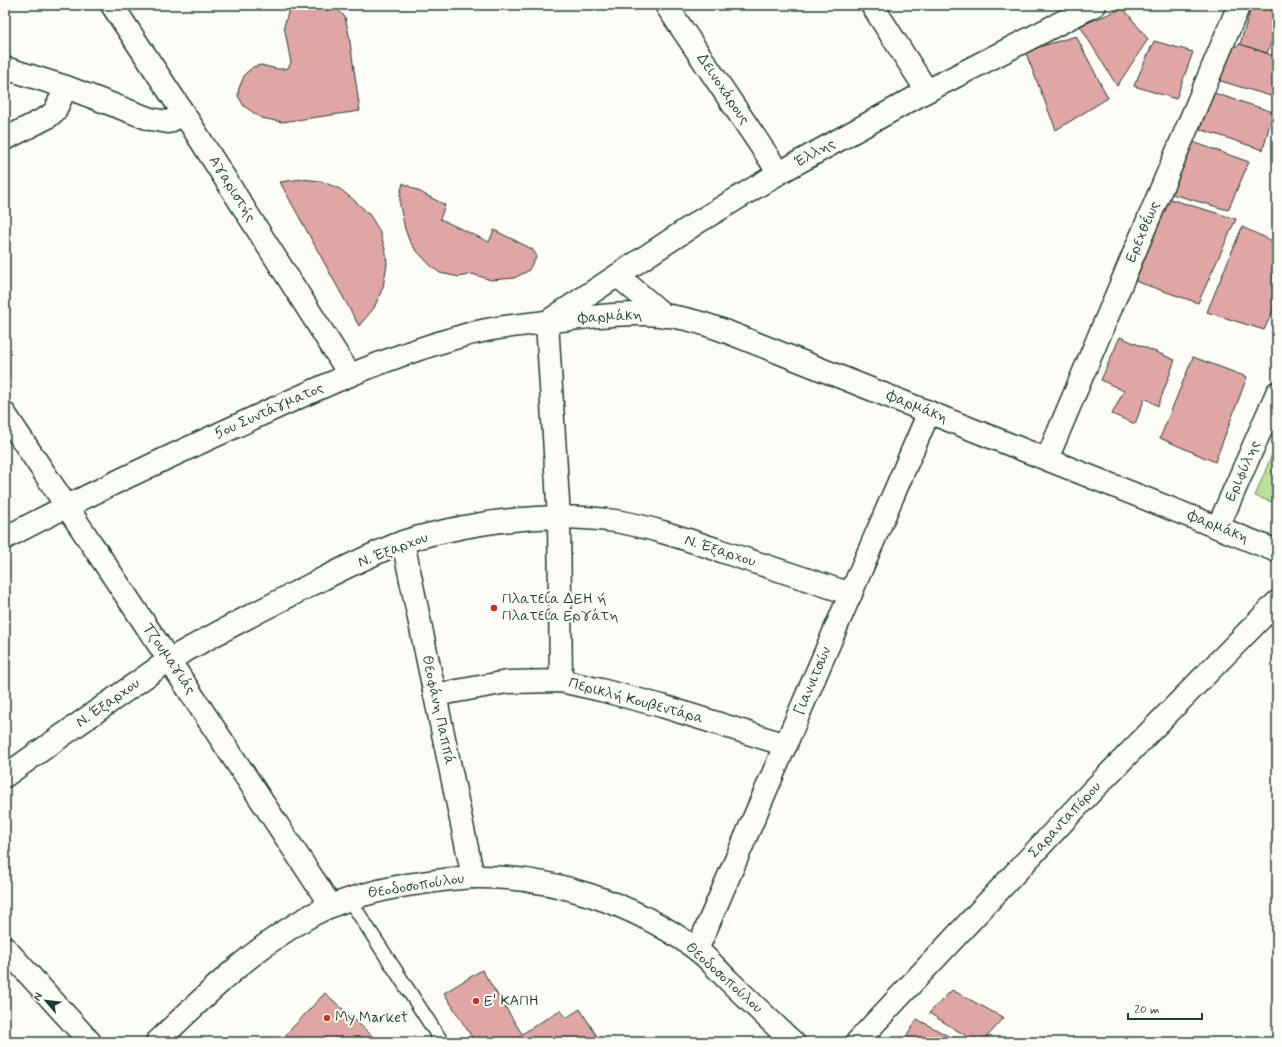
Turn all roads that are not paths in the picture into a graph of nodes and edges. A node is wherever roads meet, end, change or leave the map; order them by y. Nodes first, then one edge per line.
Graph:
1 (112, 5) edge
2 (666, 5) edge
3 (872, 5) edge
4 (1095, 5) edge
5 (1239, 5) edge
6 (5, 68) edge
7 (66, 87) junction
8 (927, 90) junction
9 (184, 114) junction
10 (5, 139) edge
11 (779, 173) junction
12 (618, 276) junction
13 (665, 316) junction
14 (547, 322) junction
15 (350, 375) junction
16 (1277, 393) edge
17 (929, 412) junction
18 (5, 414) edge
19 (1047, 459) junction
20 (66, 506) junction
21 (559, 518) junction
22 (1218, 527) junction
23 (5, 538) edge
24 (403, 542) junction
25 (1277, 551) edge
26 (851, 594) junction
27 (1277, 602) edge
28 (169, 660) junction
29 (561, 682) junction
30 (435, 694) junction
31 (786, 745) junction
32 (5, 776) edge
33 (473, 877) junction
34 (340, 903) junction
35 (5, 948) edge
36 (697, 950) junction
37 (90, 1042) edge
38 (157, 1042) edge
39 (442, 1042) edge
40 (792, 1042) edge
41 (857, 1042) edge

1 - 9 street, Αγαριστής
2 - 11 street, Δεινοχάρους
3 - 8 street
4 - 8 street, Έλλης
5 - 19 street, Ερεχθέως
6 - 7 street
7 - 9 street
7 - 10 street
8 - 11 street, Έλλης
9 - 15 street, Αγαριστής
11 - 12 street, Έλλης
12 - 13 street
12 - 14 street, Έλλης
13 - 14 street, Φαρμάκη
13 - 17 street, Φαρμάκη
14 - 15 street, 5ου Συντάγματος
14 - 21 street
15 - 20 street, 5ου Συντάγματος
16 - 22 street, Εριφύλης
17 - 19 street, Φαρμάκη
17 - 26 street, Γιαννιτσών
18 - 20 street, Τζουμαγιάς
19 - 22 street, Φαρμάκη
20 - 23 street, 5ου Συντάγματος
20 - 28 street, Τζουμαγιάς
21 - 24 street, Ν. Έξαρχου
21 - 26 street, Ν. Έξαρχου
21 - 29 street
22 - 25 street, Φαρμάκη
24 - 28 street, Ν. Έξαρχου
24 - 30 street, Θεοφάνη Παππά
26 - 31 street, Γιαννιτσών
27 - 41 street, Σαρανταπόρου
28 - 32 street, Ν. Έξαρχου
28 - 34 street, Τζουμαγιάς
29 - 30 street, Περικλή Κουβεντάρα
29 - 31 street, Περικλή Κουβεντάρα
30 - 33 street, Θεοφάνη Παππά
31 - 36 street, Γιαννιτσών
33 - 34 street, Θεοδοσοπούλου
33 - 36 street, Θεοδοσοπούλου
34 - 38 street, Θεοδοσοπούλου
34 - 39 lane
35 - 37 street
36 - 40 street, Θεοδοσοπούλου

